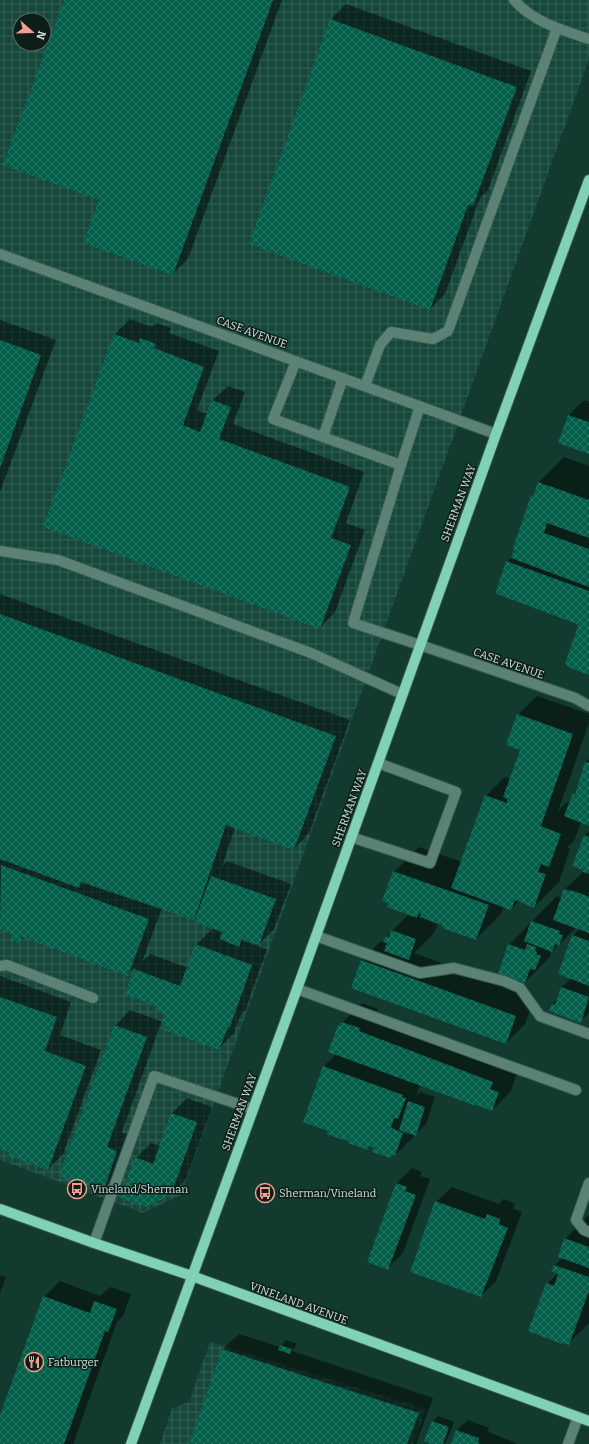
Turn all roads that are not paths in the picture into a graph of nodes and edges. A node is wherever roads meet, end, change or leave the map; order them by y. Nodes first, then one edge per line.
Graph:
1 (514, 0) edge
2 (557, 28) junction
3 (589, 39) edge
4 (589, 180) edge
5 (0, 254) edge
6 (296, 361) junction
7 (343, 378) junction
8 (365, 386) junction
9 (420, 406) junction
10 (496, 434) junction
11 (323, 437) junction
12 (400, 465) junction
13 (0, 551) edge
14 (420, 645) junction
15 (402, 694) junction
16 (589, 706) edge
17 (378, 763) junction
18 (351, 837) junction
19 (316, 936) junction
20 (0, 966) edge
21 (297, 989) junction
22 (93, 998) dead end
23 (589, 1034) edge
24 (576, 1090) dead end
25 (253, 1109) junction
26 (589, 1183) edge
27 (0, 1209) edge
28 (589, 1232) edge
29 (94, 1243) junction
30 (192, 1276) junction
31 (578, 1417) junction
32 (589, 1421) edge
33 (131, 1444) edge
34 (568, 1444) edge

1 - 2 street
2 - 3 street
2 - 8 street
4 - 10 main road, SHERMAN WAY
5 - 6 street, CASE AVENUE
6 - 7 street, CASE AVENUE
6 - 11 street
7 - 8 street, CASE AVENUE
7 - 11 street
8 - 9 street, CASE AVENUE
9 - 10 street, CASE AVENUE
9 - 12 street
10 - 14 main road, SHERMAN WAY
11 - 12 street
12 - 14 street, CASE AVENUE
13 - 15 street
14 - 15 main road, SHERMAN WAY
14 - 16 street, CASE AVENUE
15 - 17 main road, SHERMAN WAY
17 - 18 main road, SHERMAN WAY
17 - 18 street
18 - 19 main road, SHERMAN WAY
19 - 21 main road, SHERMAN WAY
19 - 23 street
20 - 22 street
21 - 24 street
21 - 25 main road, SHERMAN WAY
25 - 29 street
25 - 30 main road, SHERMAN WAY
26 - 28 street
27 - 29 main road, VINELAND AVENUE
29 - 30 main road, VINELAND AVENUE
30 - 31 main road, VINELAND AVENUE
30 - 33 main road, SHERMAN WAY
31 - 32 main road, VINELAND AVENUE
31 - 34 street

